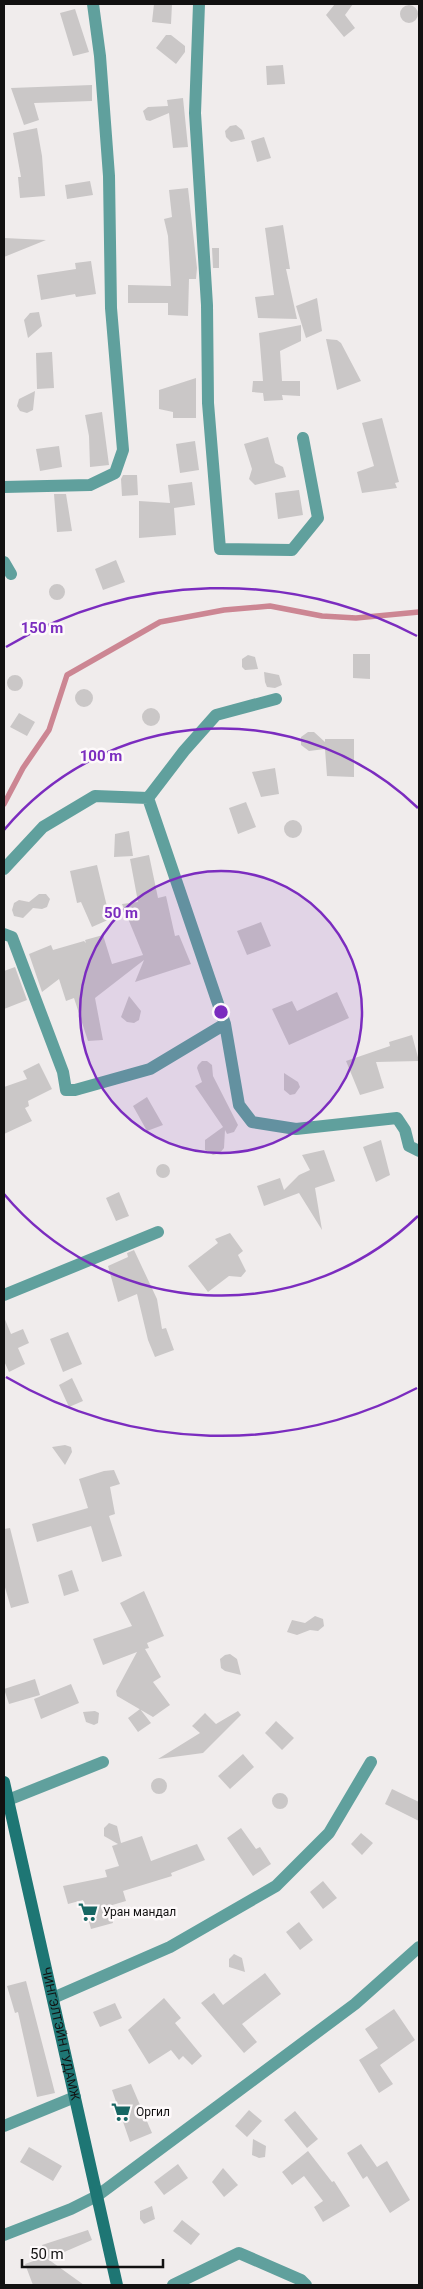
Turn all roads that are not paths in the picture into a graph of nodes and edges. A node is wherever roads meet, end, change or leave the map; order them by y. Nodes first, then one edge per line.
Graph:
1 (93, 4) edge
2 (199, 4) edge
3 (303, 438) dead end
4 (4, 487) edge
5 (4, 562) edge
6 (11, 574) dead end
7 (276, 699) dead end
8 (148, 798) junction
9 (4, 869) edge
10 (4, 934) edge
11 (225, 1024) junction
12 (419, 1151) edge
13 (158, 1232) dead end
14 (4, 1295) edge
15 (104, 1762) dead end
16 (371, 1762) dead end
17 (4, 1782) edge
18 (8, 1800) junction
19 (419, 1947) edge
20 (53, 1998) junction
21 (75, 2097) junction
22 (4, 2115) edge
23 (26, 2118) junction
24 (4, 2126) edge
25 (97, 2196) junction
26 (4, 2235) edge
27 (117, 2285) edge
28 (173, 2285) edge
29 (306, 2285) edge

1 - 4 street
2 - 3 street
5 - 6 street
7 - 8 street
8 - 9 street
8 - 11 street
10 - 11 street
11 - 12 street
13 - 14 street
15 - 18 street
16 - 20 street
17 - 18 main road, ЧИНГЭЛТЭЙН ГУДАМЖ
18 - 20 main road, ЧИНГЭЛТЭЙН ГУДАМЖ
19 - 25 street
20 - 21 main road, ЧИНГЭЛТЭЙН ГУДАМЖ
21 - 23 street
21 - 25 main road, ЧИНГЭЛТЭЙН ГУДАМЖ
22 - 23 street
23 - 24 street
25 - 26 street
25 - 27 main road, ЧИНГЭЛТЭЙН ГУДАМЖ
28 - 29 street

